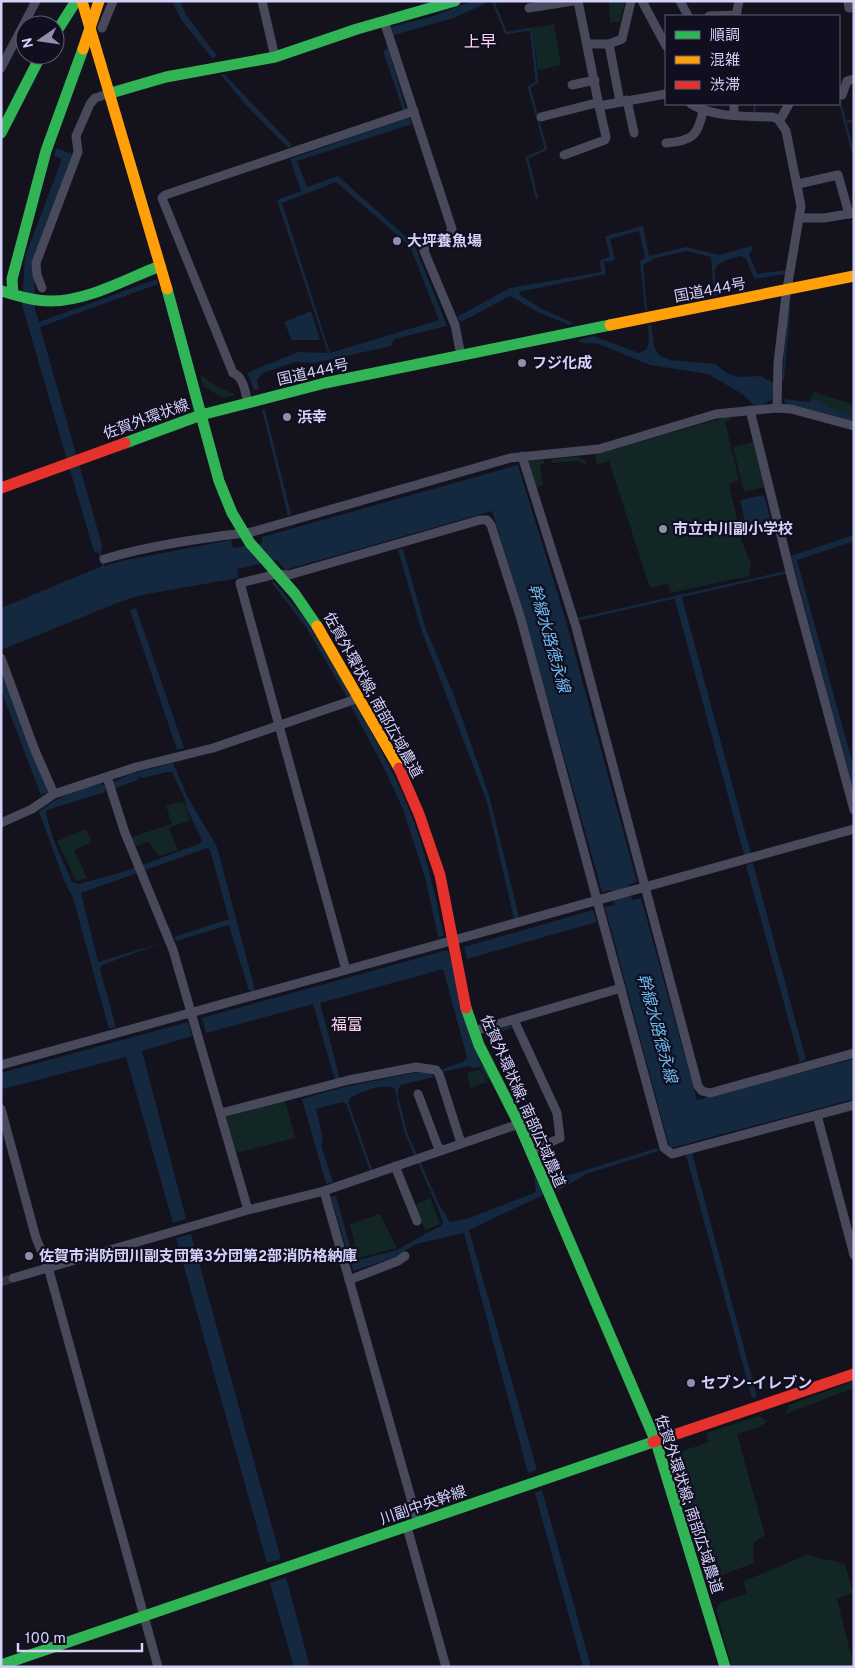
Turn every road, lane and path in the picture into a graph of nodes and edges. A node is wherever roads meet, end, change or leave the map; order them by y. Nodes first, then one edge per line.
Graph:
1 (36, 1) edge
2 (76, 1) edge
3 (82, 1) edge
4 (99, 1) edge
5 (113, 1) edge
6 (262, 1) edge
7 (573, 1) edge
8 (578, 1) edge
9 (631, 1) edge
10 (642, 1) edge
11 (680, 1) edge
12 (739, 1) edge
13 (848, 1) edge
14 (449, 2) edge
15 (854, 7) edge
16 (529, 8) dead end
17 (687, 15) edge
18 (736, 15) edge
19 (65, 21) edge
20 (384, 21) junction
21 (102, 28) dead end
22 (588, 44) junction
23 (608, 44) junction
24 (665, 44) edge
25 (274, 57) junction
26 (36, 65) edge
27 (1, 68) edge
28 (854, 79) edge
29 (595, 80) junction
30 (572, 85) dead end
31 (111, 93) junction
32 (665, 94) edge
33 (840, 95) edge
34 (624, 101) junction
35 (693, 105) edge
36 (734, 105) edge
37 (788, 105) edge
38 (599, 106) junction
39 (414, 111) junction
40 (703, 111) junction
41 (734, 115) junction
42 (540, 117) dead end
43 (780, 120) junction
44 (1, 133) edge
45 (634, 134) dead end
46 (666, 143) dead end
47 (564, 155) dead end
48 (798, 184) junction
49 (851, 213) edge
50 (800, 218) junction
51 (160, 266) junction
52 (854, 276) edge
53 (42, 288) dead end
54 (786, 290) junction
55 (1, 291) edge
56 (13, 294) junction
57 (461, 356) junction
58 (248, 403) junction
59 (778, 408) junction
60 (750, 410) junction
61 (201, 415) junction
62 (854, 426) edge
63 (522, 456) junction
64 (1, 488) edge
65 (247, 538) junction
66 (104, 559) dead end
67 (273, 570) junction
68 (1, 658) edge
69 (359, 698) junction
70 (279, 726) junction
71 (109, 783) junction
72 (54, 794) junction
73 (854, 810) edge
74 (1, 822) edge
75 (854, 829) edge
76 (645, 888) junction
77 (598, 901) junction
78 (453, 942) junction
79 (346, 970) junction
80 (621, 988) junction
81 (193, 1013) junction
82 (514, 1020) junction
83 (474, 1031) junction
84 (854, 1053) edge
85 (1, 1065) edge
86 (418, 1094) dead end
87 (854, 1105) edge
88 (1, 1109) edge
89 (221, 1113) junction
90 (817, 1115) junction
91 (519, 1124) junction
92 (462, 1143) junction
93 (443, 1150) junction
94 (531, 1151) junction
95 (395, 1166) junction
96 (324, 1191) junction
97 (248, 1210) junction
98 (417, 1221) dead end
99 (854, 1255) edge
100 (405, 1256) dead end
101 (48, 1267) junction
102 (13, 1278) tunnel mouth
103 (349, 1280) junction
104 (854, 1374) edge
105 (656, 1442) junction
106 (412, 1525) junction
107 (144, 1616) junction
108 (1, 1664) edge
109 (158, 1667) edge
110 (446, 1667) edge
111 (725, 1667) edge

1 - 27 street
2 - 19 main road
3 - 31 main road
4 - 56 main road, bridge
5 - 21 street
6 - 25 street
7 - 16 street
8 - 22 street
9 - 23 street
10 - 24 street
11 - 17 street
12 - 18 street
13 - 15 street
14 - 20 main road
20 - 25 main road
20 - 39 street
22 - 23 street
22 - 29 street
23 - 34 street
25 - 31 main road
26 - 44 main road
28 - 33 street
29 - 30 street
29 - 38 street
31 - 51 main road
31 - 53 street
32 - 34 street
34 - 38 street
34 - 45 street
35 - 40 street
36 - 41 street
37 - 43 street
38 - 42 street
38 - 47 street
39 - 57 street
39 - 58 street
40 - 41 street
40 - 46 street
41 - 43 street
43 - 48 street
48 - 49 street
48 - 50 street
49 - 50 street
50 - 54 street
51 - 56 main road
51 - 61 main road
52 - 54 main road, 国道444号
54 - 57 main road, 国道444号
54 - 59 street
55 - 56 main road
57 - 58 main road, 国道444号
58 - 61 main road, 国道444号
59 - 60 street
59 - 62 street
60 - 63 street
60 - 73 street
61 - 64 main road, 佐賀外環状線
61 - 65 main road, 佐賀外環状線
63 - 65 street
63 - 76 street
65 - 66 street
65 - 67 main road, 佐賀外環状線
67 - 69 main road, 佐賀外環状線; 南部広域農道
67 - 70 street
67 - 77 street
68 - 72 street
69 - 70 street
69 - 78 main road, 佐賀外環状線; 南部広域農道
70 - 71 street
70 - 79 street
71 - 72 street
71 - 81 street
72 - 74 street
75 - 76 street
76 - 77 street
76 - 84 street
77 - 78 street
77 - 80 street
78 - 79 street
78 - 83 main road, 佐賀外環状線; 南部広域農道
79 - 81 street
80 - 82 street
80 - 90 street
81 - 85 street
81 - 89 street
82 - 83 street
82 - 94 street
83 - 91 main road, 佐賀外環状線; 南部広域農道
86 - 93 street
87 - 90 street
88 - 101 street
89 - 92 street
89 - 97 street
90 - 99 street
91 - 92 street
91 - 94 main road, 佐賀外環状線; 南部広域農道
92 - 93 street
93 - 95 street
94 - 105 main road, 佐賀外環状線; 南部広域農道
95 - 96 street
95 - 98 street
96 - 97 street
96 - 103 street
97 - 101 street
100 - 103 street
101 - 102 street
101 - 107 street
103 - 106 street
104 - 105 main road, 川副中央幹線
105 - 106 main road, 川副中央幹線
105 - 111 main road, 佐賀外環状線; 南部広域農道
106 - 107 main road, 川副中央幹線
106 - 110 street
107 - 108 main road, 川副中央幹線
107 - 109 street

